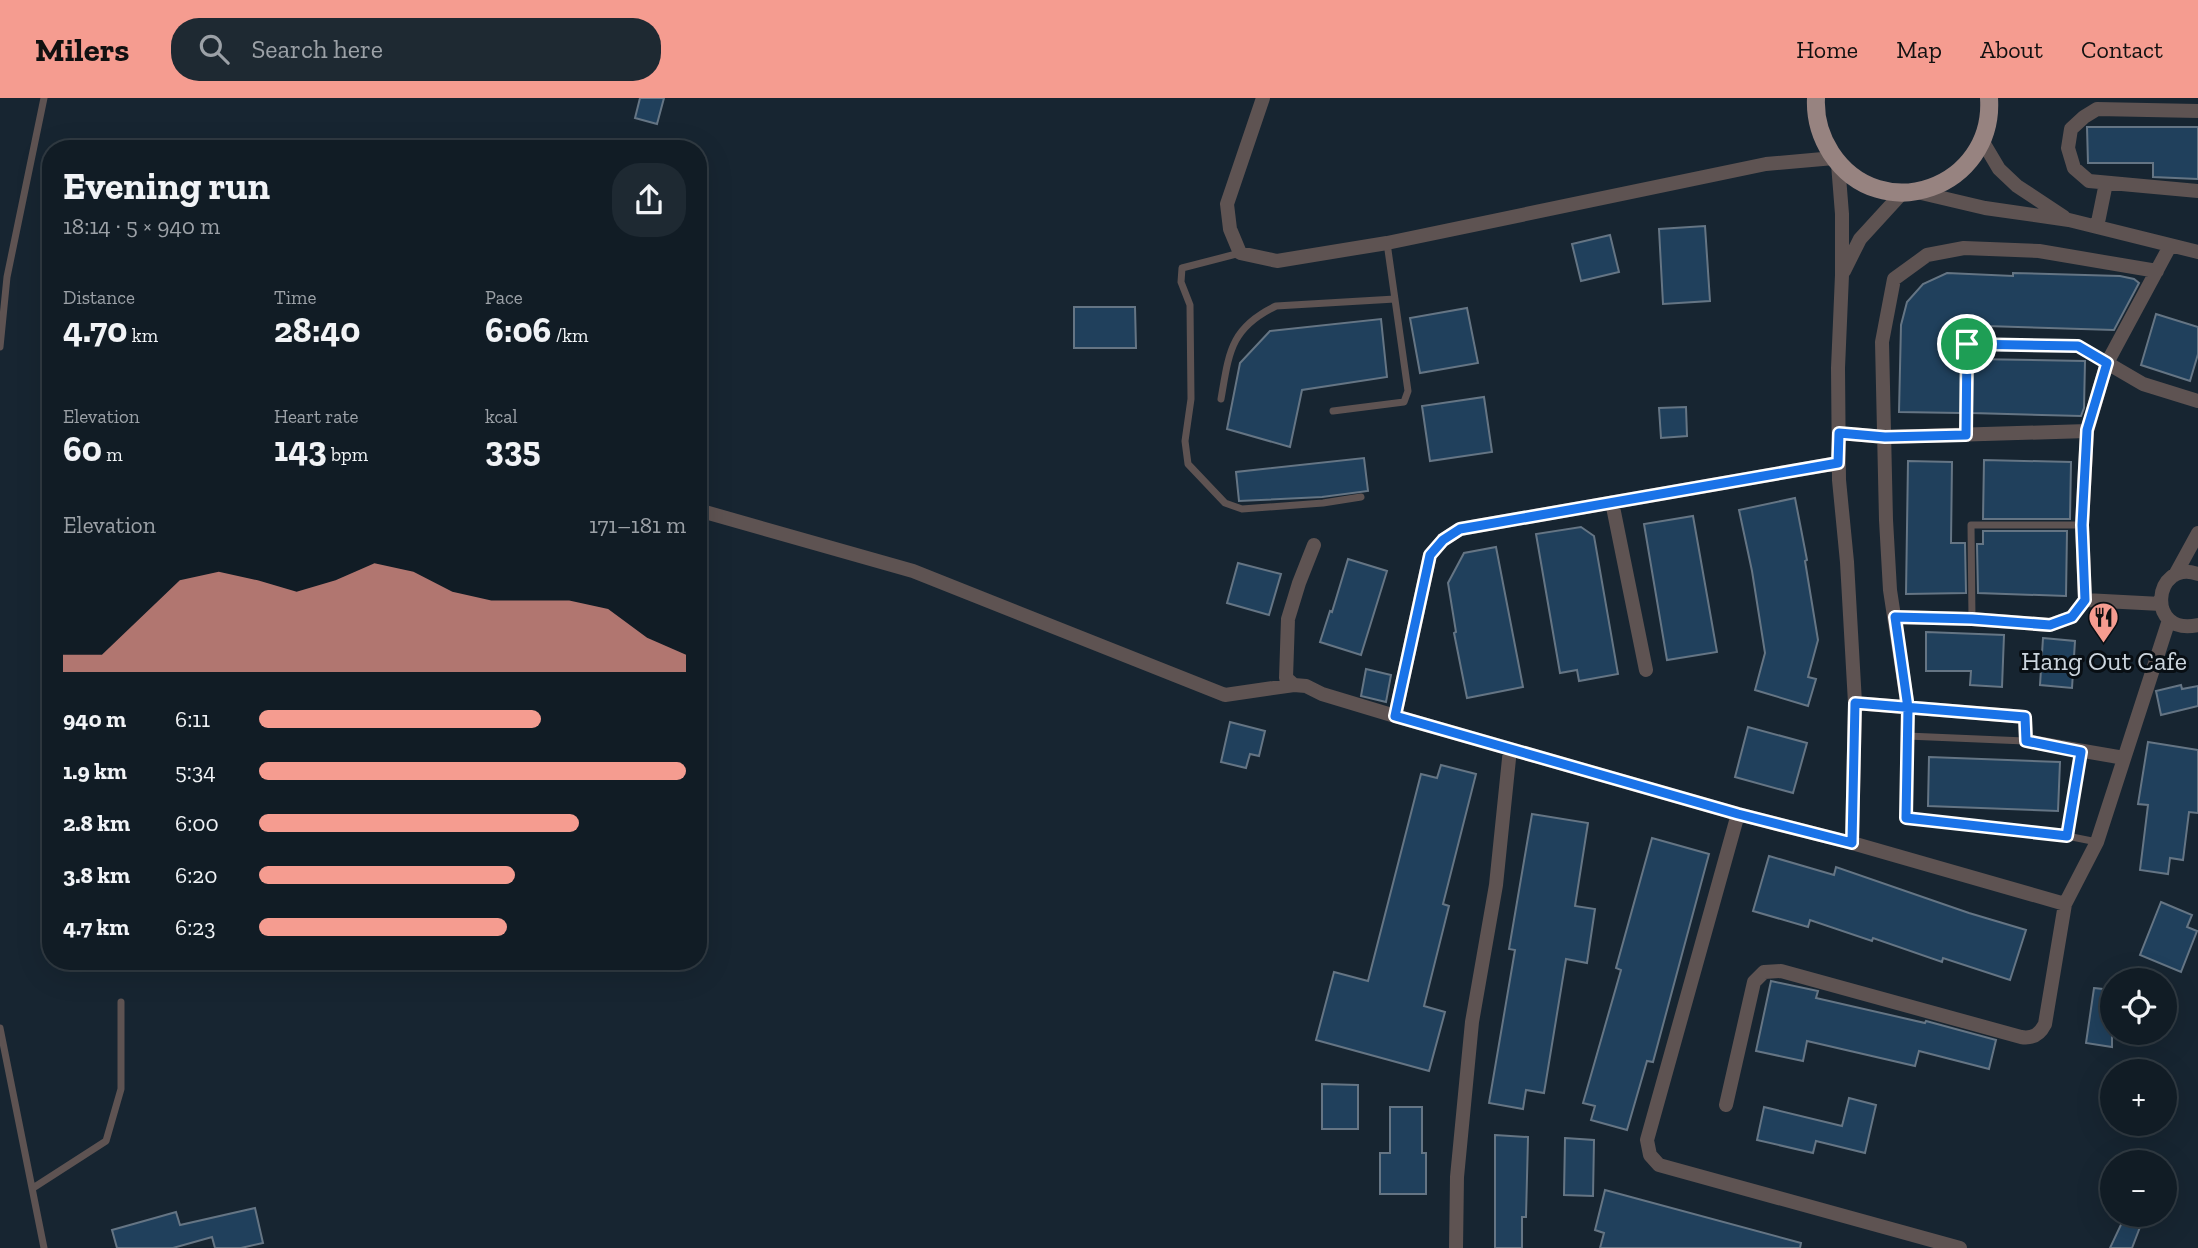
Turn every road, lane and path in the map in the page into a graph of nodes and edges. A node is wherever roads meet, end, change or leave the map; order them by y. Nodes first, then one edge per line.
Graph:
1 (44, 98) edge
2 (1263, 98) edge
3 (1816, 98) edge
4 (1989, 98) edge
5 (2198, 111) edge
6 (1983, 142) junction
7 (1836, 161) junction
8 (2106, 183) junction
9 (2198, 191) edge
10 (1910, 192) junction
11 (2068, 220) junction
12 (2097, 227) junction
13 (1387, 243) junction
14 (2170, 246) junction
15 (2198, 252) edge
16 (1240, 253) junction
17 (2157, 271) junction
18 (1842, 275) junction
19 (1395, 299) junction
20 (0, 347) edge
21 (2107, 363) junction
22 (1221, 399) dead end
23 (2198, 401) edge
24 (1334, 411) dead end
25 (2087, 430) junction
26 (1839, 433) junction
27 (1966, 435) junction
28 (1885, 437) junction
29 (1838, 463) junction
30 (1361, 498) dead end
31 (1612, 502) junction
32 (707, 513) edge
33 (2082, 525) junction
34 (2198, 533) edge
35 (1314, 545) dead end
36 (2198, 574) edge
37 (2175, 575) junction
38 (2085, 600) junction
39 (2161, 604) junction
40 (1895, 617) junction
41 (1972, 619) junction
42 (2169, 620) junction
43 (2197, 626) edge
44 (1646, 670) dead end
45 (1294, 685) junction
46 (1855, 703) junction
47 (1908, 708) junction
48 (1395, 716) junction
49 (1907, 736) junction
50 (2026, 741) junction
51 (1510, 749) junction
52 (2081, 752) junction
53 (2124, 758) junction
54 (1738, 814) junction
55 (2067, 836) junction
56 (2096, 842) junction
57 (1852, 843) junction
58 (2065, 904) junction
59 (121, 1002) dead end
60 (0, 1028) edge
61 (1726, 1105) dead end
62 (33, 1188) junction
63 (44, 1248) edge
64 (1456, 1248) edge
65 (1959, 1248) edge

1 - 20 lane
2 - 16 street
3 - 7 main road
4 - 6 main road
5 - 8 street
6 - 10 main road
6 - 11 street
7 - 10 main road
7 - 13 street
7 - 18 street
8 - 9 street
8 - 12 street
10 - 11 street
10 - 18 street
11 - 12 street
12 - 14 street
13 - 16 street
13 - 19 lane
14 - 15 street
14 - 17 street
16 - 30 lane
17 - 21 street
17 - 28 street
18 - 26 street
19 - 22 lane
19 - 24 lane
21 - 23 street
21 - 25 street
21 - 27 lane
25 - 27 street
25 - 33 street
26 - 28 street
26 - 29 street
27 - 28 street
28 - 40 street
29 - 31 street
29 - 46 street
31 - 44 street
31 - 48 street
32 - 45 street
33 - 38 street
33 - 41 lane
34 - 37 street
35 - 45 street
36 - 37 street
37 - 39 street
38 - 39 street
38 - 41 street
39 - 42 street
40 - 41 street
40 - 47 street
42 - 43 street
42 - 53 street
45 - 48 street
46 - 47 street
46 - 57 street
47 - 49 lane
47 - 50 street
48 - 51 street
49 - 50 lane
49 - 55 lane
50 - 52 street
51 - 54 street
51 - 64 street
52 - 53 street
52 - 55 lane
53 - 56 street
54 - 57 street
54 - 65 street
55 - 56 lane
56 - 58 street
57 - 58 street
58 - 61 street
59 - 62 lane
60 - 62 lane
62 - 63 lane

